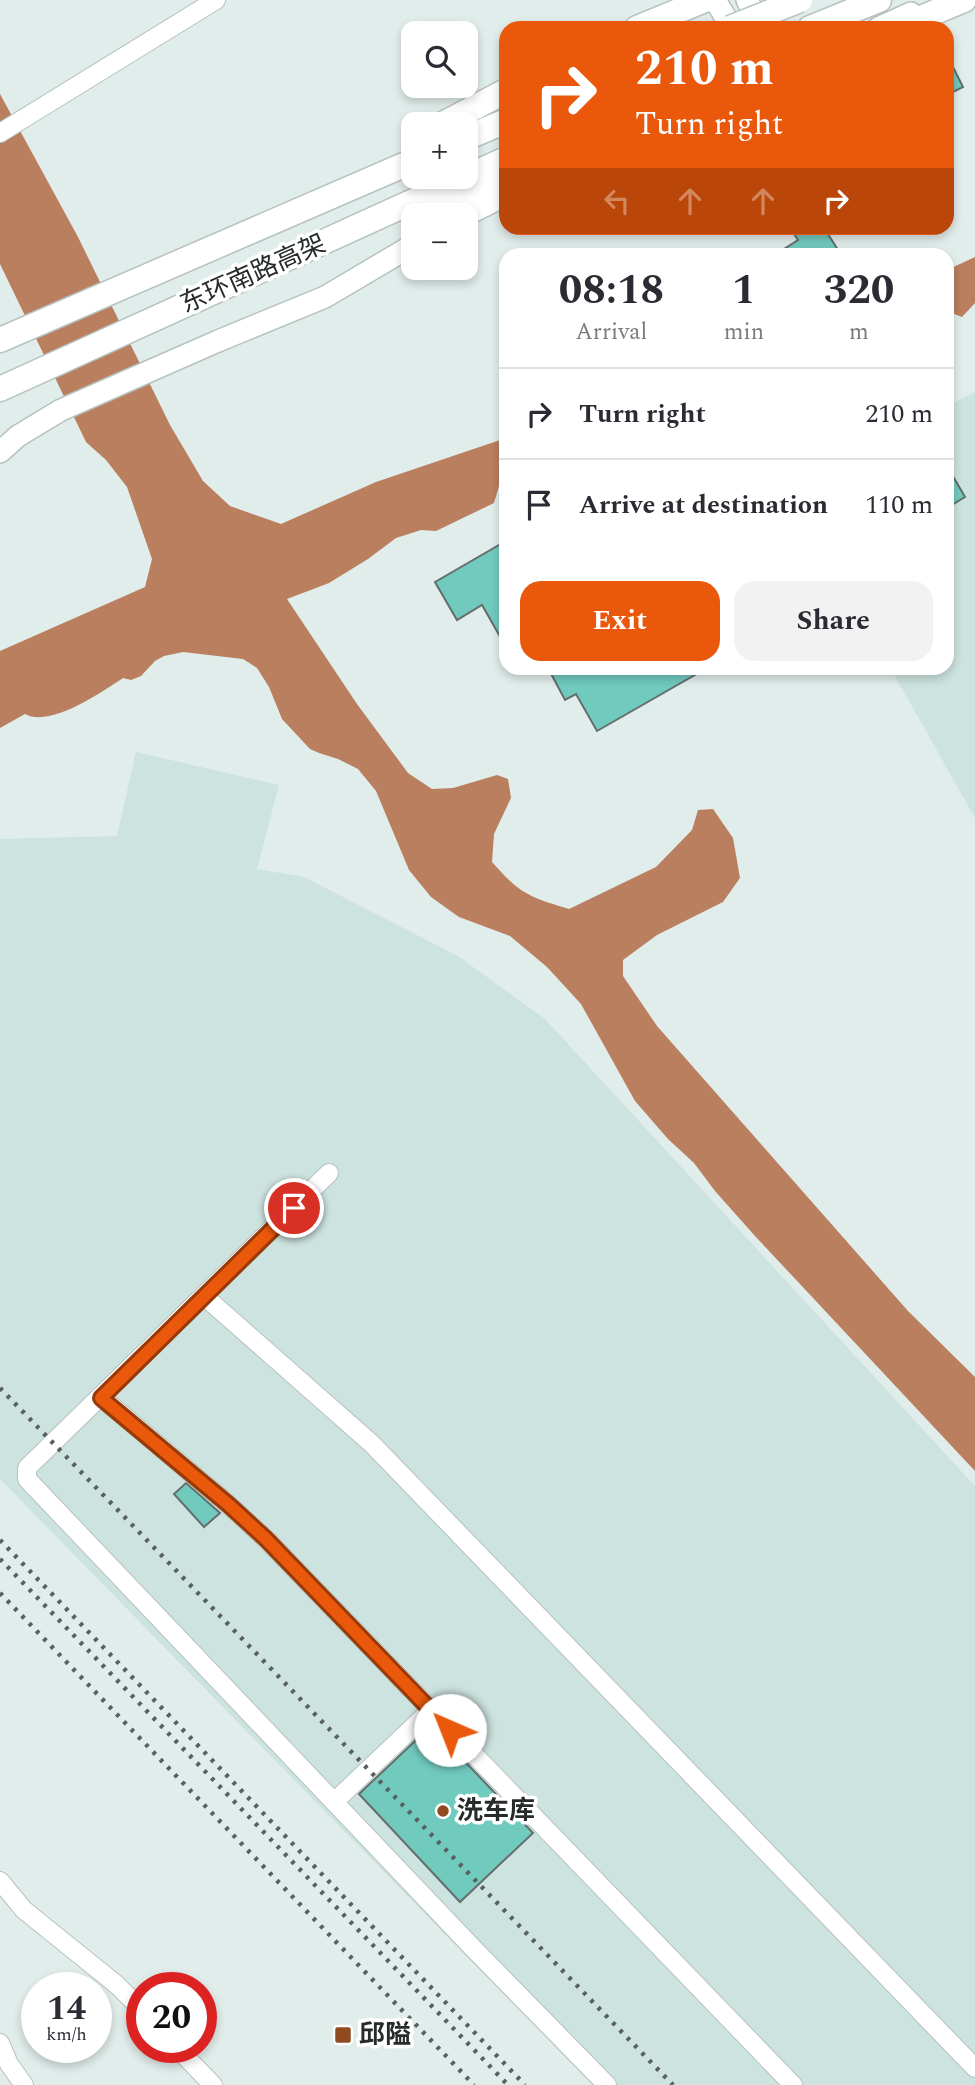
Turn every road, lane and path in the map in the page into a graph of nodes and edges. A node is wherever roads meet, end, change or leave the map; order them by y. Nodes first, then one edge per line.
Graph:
1 (216, 0) edge
2 (705, 0) edge
3 (715, 0) edge
4 (747, 0) edge
5 (800, 0) edge
6 (879, 0) edge
7 (941, 0) edge
8 (964, 0) edge
9 (654, 21) edge
10 (727, 21) edge
11 (748, 21) edge
12 (752, 21) edge
13 (761, 21) edge
14 (827, 21) edge
15 (894, 21) edge
16 (914, 21) edge
17 (499, 95) edge
18 (466, 112) edge
19 (499, 124) edge
20 (0, 133) edge
21 (478, 133) edge
22 (499, 136) edge
23 (478, 145) edge
24 (401, 151) edge
25 (499, 162) edge
26 (401, 166) edge
27 (401, 177) edge
28 (499, 185) edge
29 (499, 198) edge
30 (326, 199) junction
31 (450, 203) edge
32 (478, 209) edge
33 (401, 221) edge
34 (401, 252) edge
35 (276, 264) junction
36 (0, 340) edge
37 (0, 347) edge
38 (0, 389) edge
39 (0, 452) edge
40 (329, 1173) dead end
41 (204, 1296) junction
42 (101, 1398) junction
43 (431, 1710) junction
44 (334, 1802) junction
45 (0, 1881) edge
46 (126, 1994) edge
47 (0, 2043) edge
48 (192, 2063) edge
49 (975, 2068) edge
50 (24, 2085) edge
51 (213, 2085) edge
52 (607, 2085) edge
53 (793, 2085) edge

1 - 20 street
2 - 9 highway
3 - 10 main road
4 - 12 main road
5 - 11 highway, bridge
5 - 13 main road
6 - 14 highway
7 - 15 main road
8 - 16 highway
17 - 18 highway
19 - 21 highway
22 - 23 main road
24 - 30 highway
25 - 35 highway, 东环南路高架
26 - 30 highway, 东环南路高架
27 - 37 main road
28 - 31 highway
29 - 32 main road
30 - 36 highway, 东环南路高架
33 - 35 highway
34 - 39 main road
35 - 38 highway, 东环南路高架
40 - 41 street
41 - 42 street
41 - 49 street
42 - 43 street
42 - 44 street
43 - 44 street
43 - 53 street
44 - 52 street
45 - 46 street
47 - 50 street
48 - 51 street

